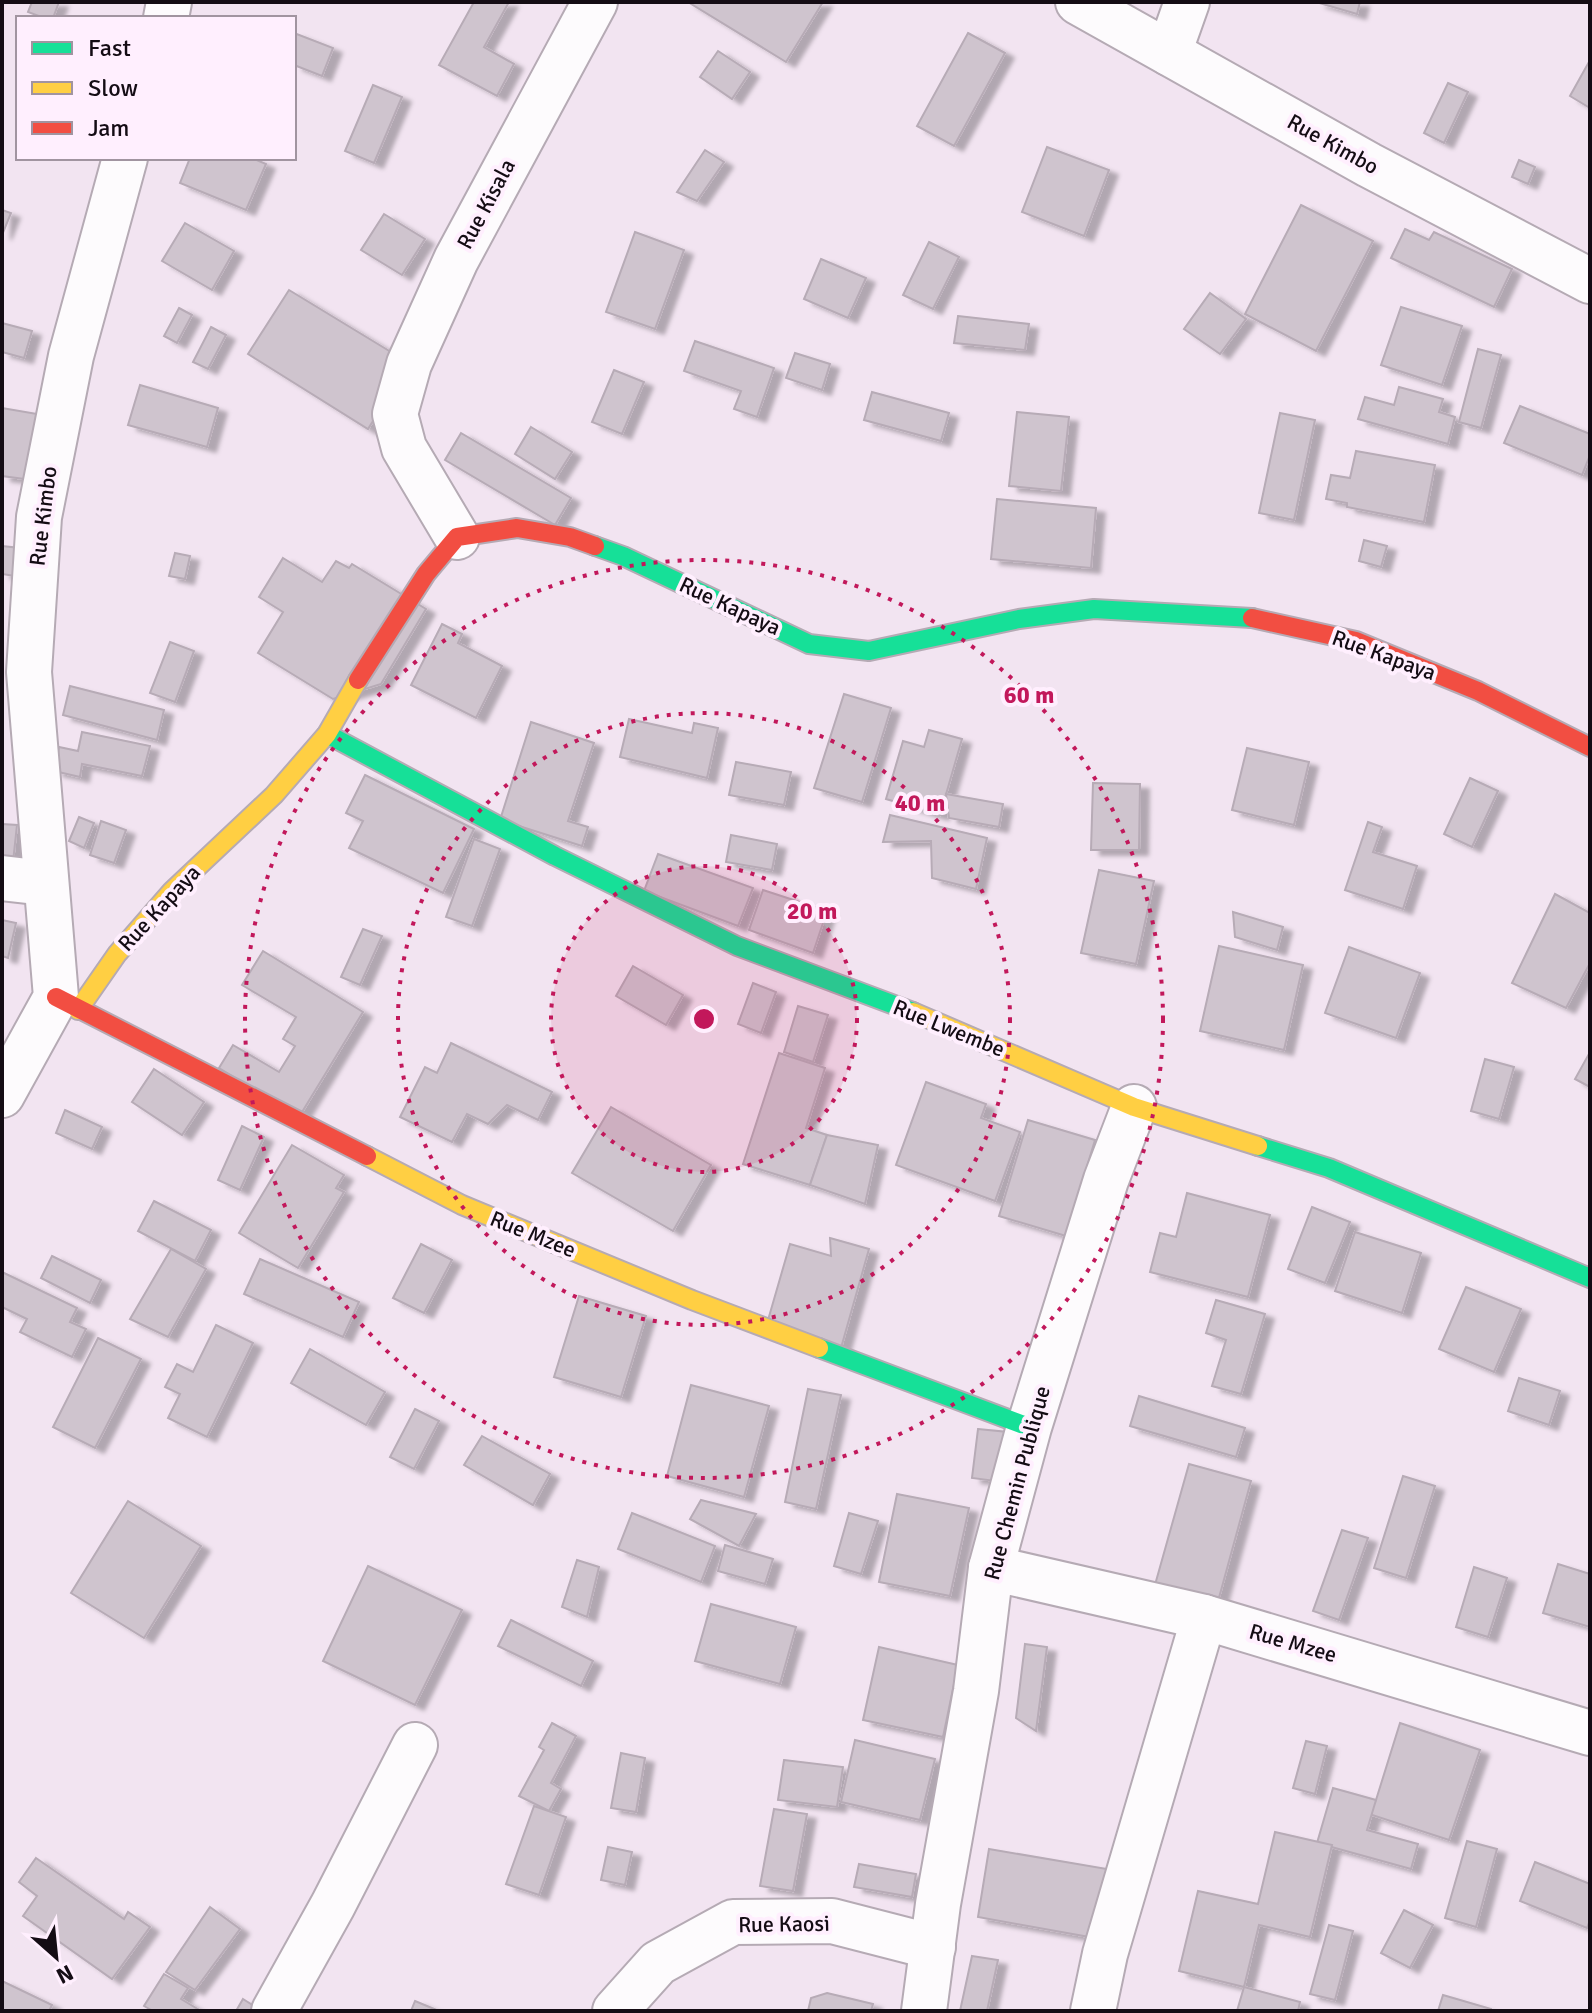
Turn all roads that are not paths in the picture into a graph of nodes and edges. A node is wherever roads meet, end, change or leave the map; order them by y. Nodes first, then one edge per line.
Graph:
1 (595, 2) edge
2 (1078, 2) edge
3 (1187, 2) edge
4 (1169, 53) junction
5 (124, 160) edge
6 (1590, 281) edge
7 (457, 537) junction
8 (327, 734) junction
9 (1590, 747) edge
10 (2, 878) edge
11 (45, 883) junction
12 (67, 1004) junction
13 (2, 1095) edge
14 (1134, 1107) junction
15 (1590, 1278) edge
16 (1029, 1427) junction
17 (991, 1568) junction
18 (1204, 1617) junction
19 (1590, 1733) edge
20 (415, 1745) dead end
21 (933, 1947) junction
22 (274, 2011) edge
23 (615, 2011) edge
24 (924, 2011) edge
25 (1093, 2011) edge

1 - 7 street, Rue Kisala
2 - 4 street, Rue Kimbo
3 - 4 street
4 - 6 street, Rue Kimbo
5 - 11 street, Rue Kimbo
7 - 8 street, Rue Kapaya
7 - 9 street, Rue Kapaya
8 - 12 street, Rue Kapaya
8 - 14 street, Rue Lwembe
10 - 11 street
11 - 12 street, Rue Kimbo
12 - 13 street
12 - 16 street, Rue Mzee
14 - 15 street, Rue Lwembe
14 - 16 street, Rue Chemin Publique
16 - 17 street, Rue Chemin Publique
17 - 18 street, Rue Mzee
17 - 21 street, Rue Chemin Publique
18 - 19 street, Rue Mzee
18 - 25 street
20 - 22 street
21 - 23 street, Rue Kaosi
21 - 24 street, Rue Chemin Publique

